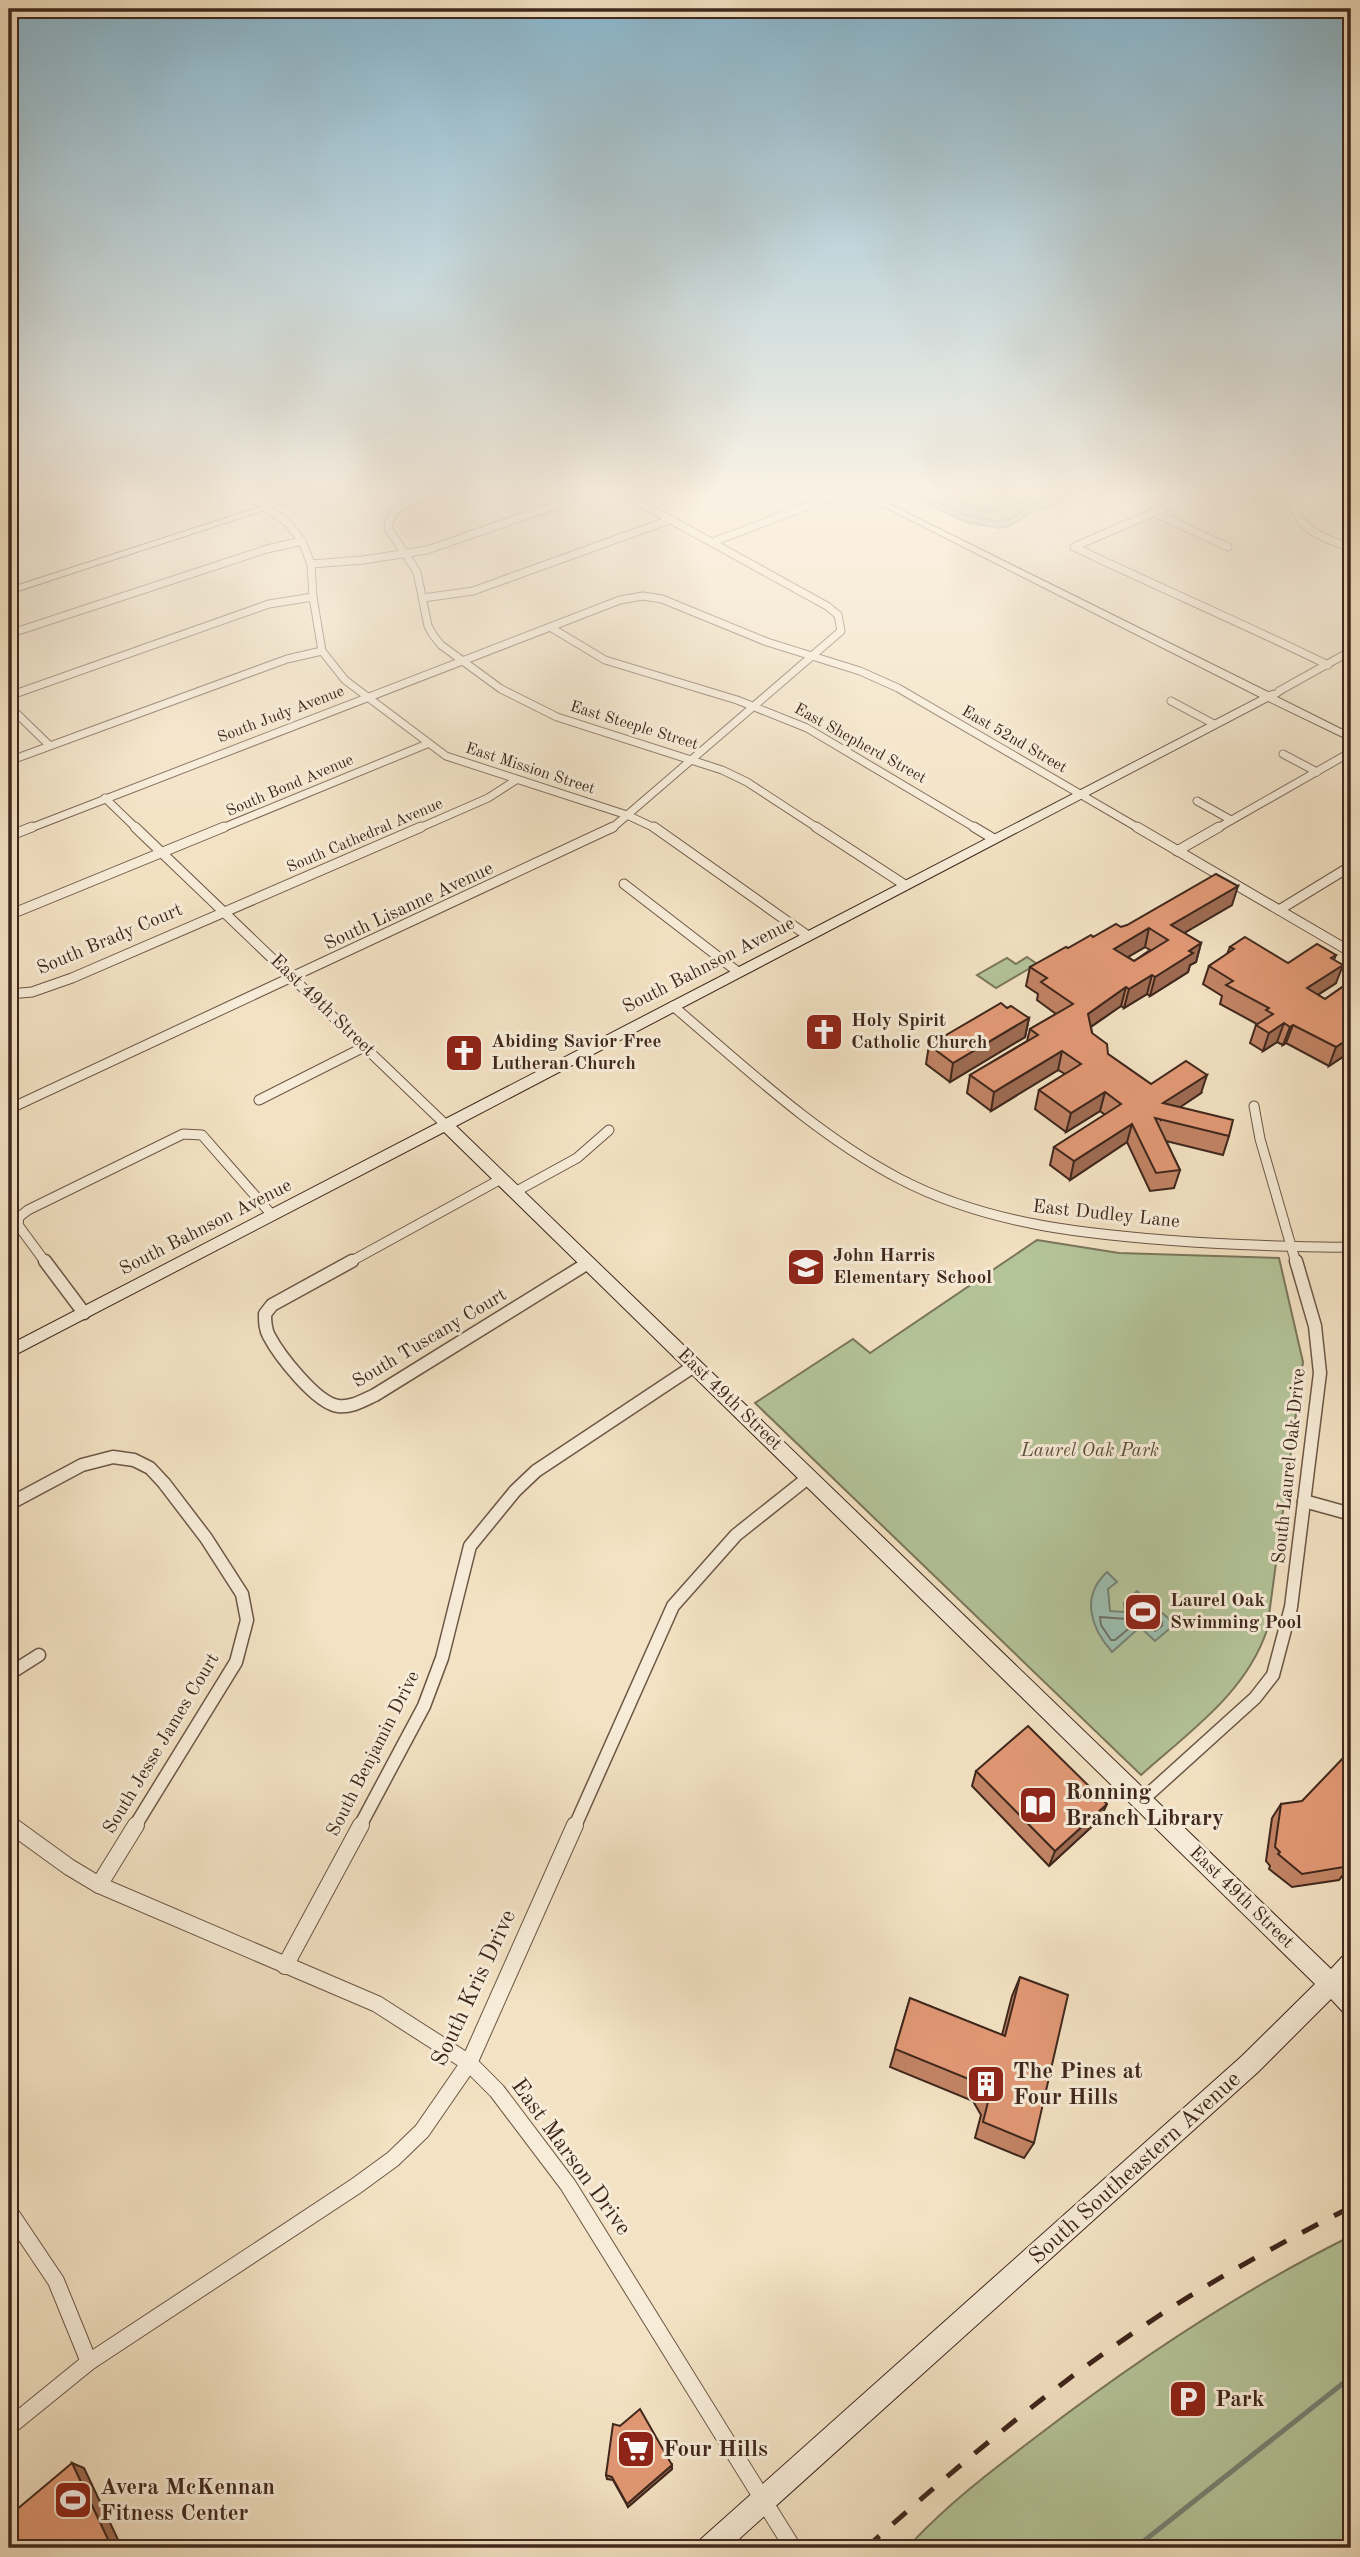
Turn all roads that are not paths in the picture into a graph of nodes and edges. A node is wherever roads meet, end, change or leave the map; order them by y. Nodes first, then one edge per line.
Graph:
1 (72, 613) edge
2 (241, 613) edge
3 (316, 613) edge
4 (426, 613) edge
5 (585, 613) edge
6 (697, 613) edge
7 (836, 613) edge
8 (1108, 613) edge
9 (1115, 613) edge
10 (1221, 613) edge
11 (550, 627) junction
12 (9, 634) edge
13 (1351, 650) edge
14 (322, 651) junction
15 (813, 657) junction
16 (462, 661) junction
17 (1328, 665) junction
18 (1274, 694) junction
19 (9, 696) edge
20 (366, 698) junction
21 (1171, 701) dead end
22 (9, 706) edge
23 (755, 706) junction
24 (1214, 724) junction
25 (1351, 727) edge
26 (1351, 738) edge
27 (427, 744) junction
28 (50, 745) junction
29 (1351, 752) edge
30 (1283, 754) dead end
31 (694, 758) junction
32 (9, 761) edge
33 (1317, 772) junction
34 (516, 780) junction
35 (1079, 794) junction
36 (105, 798) junction
37 (1197, 801) dead end
38 (627, 815) junction
39 (1231, 820) junction
40 (9, 836) edge
41 (994, 839) junction
42 (1177, 851) junction
43 (163, 854) junction
44 (1351, 866) edge
45 (624, 884) dead end
46 (905, 885) junction
47 (1279, 910) junction
48 (222, 911) junction
49 (9, 915) edge
50 (808, 936) junction
51 (1351, 952) edge
52 (738, 972) junction
53 (293, 978) junction
54 (9, 994) edge
55 (673, 1006) junction
56 (364, 1047) junction
57 (258, 1100) dead end
58 (1254, 1106) dead end
59 (9, 1109) edge
60 (446, 1125) junction
61 (609, 1130) dead end
62 (501, 1179) junction
63 (515, 1192) junction
64 (272, 1215) junction
65 (1351, 1247) edge
66 (1292, 1248) junction
67 (588, 1263) junction
68 (84, 1313) junction
69 (9, 1352) edge
70 (694, 1366) junction
71 (809, 1477) junction
72 (1304, 1501) junction
73 (9, 1504) edge
74 (1351, 1514) edge
75 (39, 1655) dead end
76 (9, 1674) edge
77 (1141, 1801) junction
78 (9, 1822) edge
79 (99, 1885) junction
80 (1351, 1964) edge
81 (285, 1966) junction
82 (1331, 1985) junction
83 (1351, 2004) edge
84 (469, 2063) junction
85 (9, 2211) edge
86 (89, 2362) junction
87 (9, 2427) edge
88 (763, 2499) junction
89 (710, 2548) edge
90 (793, 2548) edge

1 - 12 street
2 - 19 street
3 - 14 street, East Mission Street
4 - 16 street, East Steeple Street
5 - 11 street, South Judy Avenue
6 - 15 street, East 52nd Street
7 - 15 street, South Lisanne Avenue
8 - 18 street
9 - 18 street
10 - 17 street
11 - 16 street, South Judy Avenue
11 - 23 street, East Shepherd Street
13 - 17 street, South Bahnson Avenue
14 - 20 street, East Mission Street
14 - 28 street
15 - 23 street, South Lisanne Avenue
15 - 35 street, East 52nd Street
16 - 20 street, South Judy Avenue
16 - 31 street, East Steeple Street
17 - 18 street, South Bahnson Avenue
18 - 24 street, South Bahnson Avenue
18 - 25 street
18 - 26 street
20 - 27 street, East Mission Street
20 - 36 street, South Judy Avenue
21 - 24 street
22 - 28 street
23 - 31 street, South Lisanne Avenue
23 - 41 street, East Shepherd Street
24 - 35 street, South Bahnson Avenue
27 - 34 street, East Mission Street
27 - 43 street, South Bond Avenue
28 - 32 street
29 - 33 street
30 - 33 street
31 - 38 street, South Lisanne Avenue
31 - 46 street, East Steeple Street
33 - 39 street
34 - 38 street, East Mission Street
34 - 48 street, South Cathedral Avenue
35 - 41 street, South Bahnson Avenue
35 - 42 street, East 52nd Street
36 - 40 street, South Judy Avenue
36 - 43 street, East 49th Street
37 - 39 street
38 - 50 street, East Mission Street
38 - 53 street, South Lisanne Avenue
39 - 42 street
41 - 46 street, South Bahnson Avenue
42 - 47 street, East 52nd Street
43 - 48 street, East 49th Street
43 - 49 street
44 - 47 street
45 - 52 street
46 - 50 street, South Bahnson Avenue
47 - 51 street, East 52nd Street
48 - 53 street, East 49th Street
48 - 54 street, South Brady Court
50 - 52 street, South Bahnson Avenue
52 - 55 street, South Bahnson Avenue
53 - 56 street, East 49th Street
53 - 59 street, South Lisanne Avenue
55 - 60 street, South Bahnson Avenue
55 - 66 street, East Dudley Lane
56 - 57 street
56 - 60 street, East 49th Street
58 - 66 street, South Laurel Oak Drive
60 - 62 street, East 49th Street
60 - 64 street, South Bahnson Avenue
61 - 63 street
62 - 63 street, East 49th Street
62 - 67 street, South Tuscany Court
63 - 67 street, East 49th Street
64 - 68 street, South Bahnson Avenue
64 - 68 street
65 - 66 street, East Dudley Lane
66 - 72 street, South Laurel Oak Drive
67 - 70 street, East 49th Street
68 - 69 street, South Bahnson Avenue
70 - 71 street, East 49th Street
70 - 81 street, South Benjamin Drive
71 - 77 street, East 49th Street
71 - 84 street, South Kris Drive
72 - 74 street
72 - 77 street, South Laurel Oak Drive
73 - 79 street, South Jesse James Court
75 - 76 street
77 - 82 street, East 49th Street
78 - 79 street, East Marson Drive
79 - 81 street, East Marson Drive
80 - 82 street, South Southeastern Avenue
81 - 84 street, East Marson Drive
82 - 83 street, East 49th Street
82 - 88 street, South Southeastern Avenue
84 - 86 street, South Kris Drive
84 - 88 street, East Marson Drive
85 - 86 street
86 - 87 street, South Kris Drive
88 - 89 street, South Southeastern Avenue
88 - 90 street, East Marson Drive

